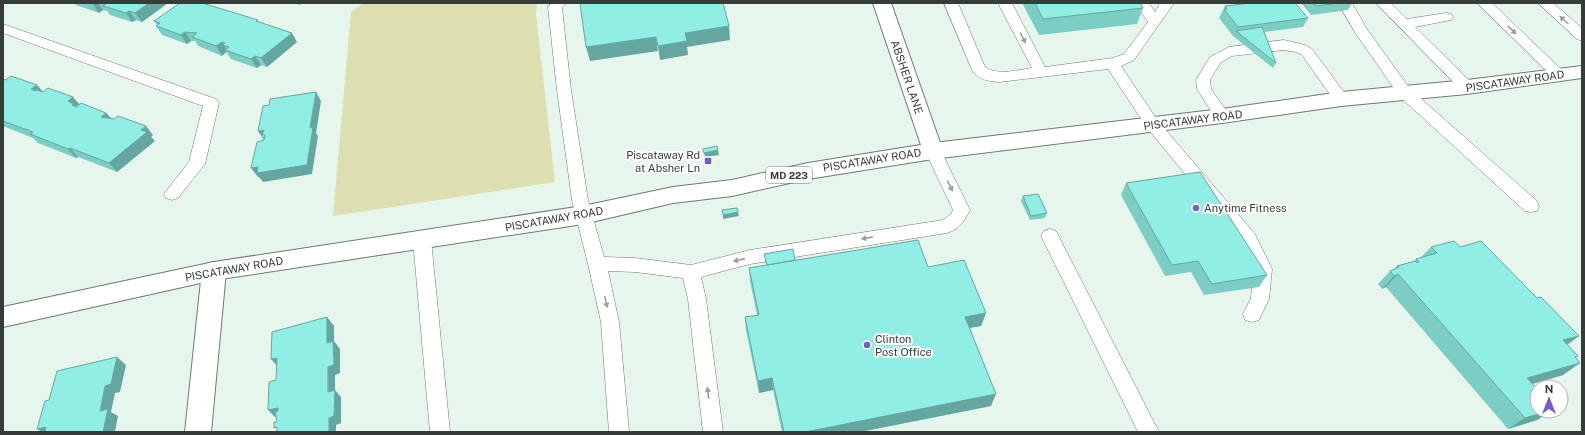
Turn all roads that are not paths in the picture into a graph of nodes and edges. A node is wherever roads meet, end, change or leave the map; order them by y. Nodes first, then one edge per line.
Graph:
1 (560, 3) edge
2 (882, 3) edge
3 (951, 3) edge
4 (1005, 3) edge
5 (1142, 3) edge
6 (1167, 3) edge
7 (1345, 3) edge
8 (1383, 3) edge
9 (1484, 3) edge
10 (1545, 3) edge
11 (1446, 17) dead end
12 (1155, 22) junction
13 (1404, 24) junction
14 (3, 28) edge
15 (1582, 36) edge
16 (1112, 64) junction
17 (1041, 72) junction
18 (1582, 72) edge
19 (1558, 74) junction
20 (1467, 87) junction
21 (1405, 93) junction
22 (1341, 99) junction
23 (1222, 116) junction
24 (1153, 125) junction
25 (933, 151) junction
26 (172, 194) dead end
27 (1531, 206) dead end
28 (583, 215) junction
29 (1050, 236) dead end
30 (422, 240) junction
31 (598, 264) junction
32 (214, 271) junction
33 (691, 272) junction
34 (1252, 314) dead end
35 (3, 317) edge
36 (198, 432) edge
37 (440, 432) edge
38 (619, 432) edge
39 (713, 432) edge
40 (1149, 432) edge

1 - 28 lane
2 - 25 main road, ABSHER LANE
3 - 17 lane
4 -> 17 lane
5 - 12 lane
6 - 12 lane
7 - 21 lane
8 - 13 lane
9 -> 19 lane
15 -> 10 lane
11 - 13 lane
12 - 16 lane
13 - 20 lane
14 - 26 lane
16 - 17 lane
16 - 24 lane
18 - 19 main road, PISCATAWAY ROAD / MD 223
19 - 20 main road, PISCATAWAY ROAD / MD 223
20 - 21 main road, PISCATAWAY ROAD / MD 223
21 - 22 main road, PISCATAWAY ROAD / MD 223
21 - 27 lane
22 - 23 main road, PISCATAWAY ROAD / MD 223
22 - 23 lane
23 - 24 main road, PISCATAWAY ROAD / MD 223
24 - 25 main road, PISCATAWAY ROAD / MD 223
24 - 34 lane
25 - 28 main road, PISCATAWAY ROAD / MD 223
25 -> 33 lane
28 - 30 main road, PISCATAWAY ROAD / MD 223
28 - 31 lane
29 - 40 lane
30 - 32 main road, PISCATAWAY ROAD / MD 223
30 - 37 lane
31 - 33 lane
31 -> 38 lane
32 - 35 main road, PISCATAWAY ROAD / MD 223
32 - 36 main road
39 -> 33 lane

